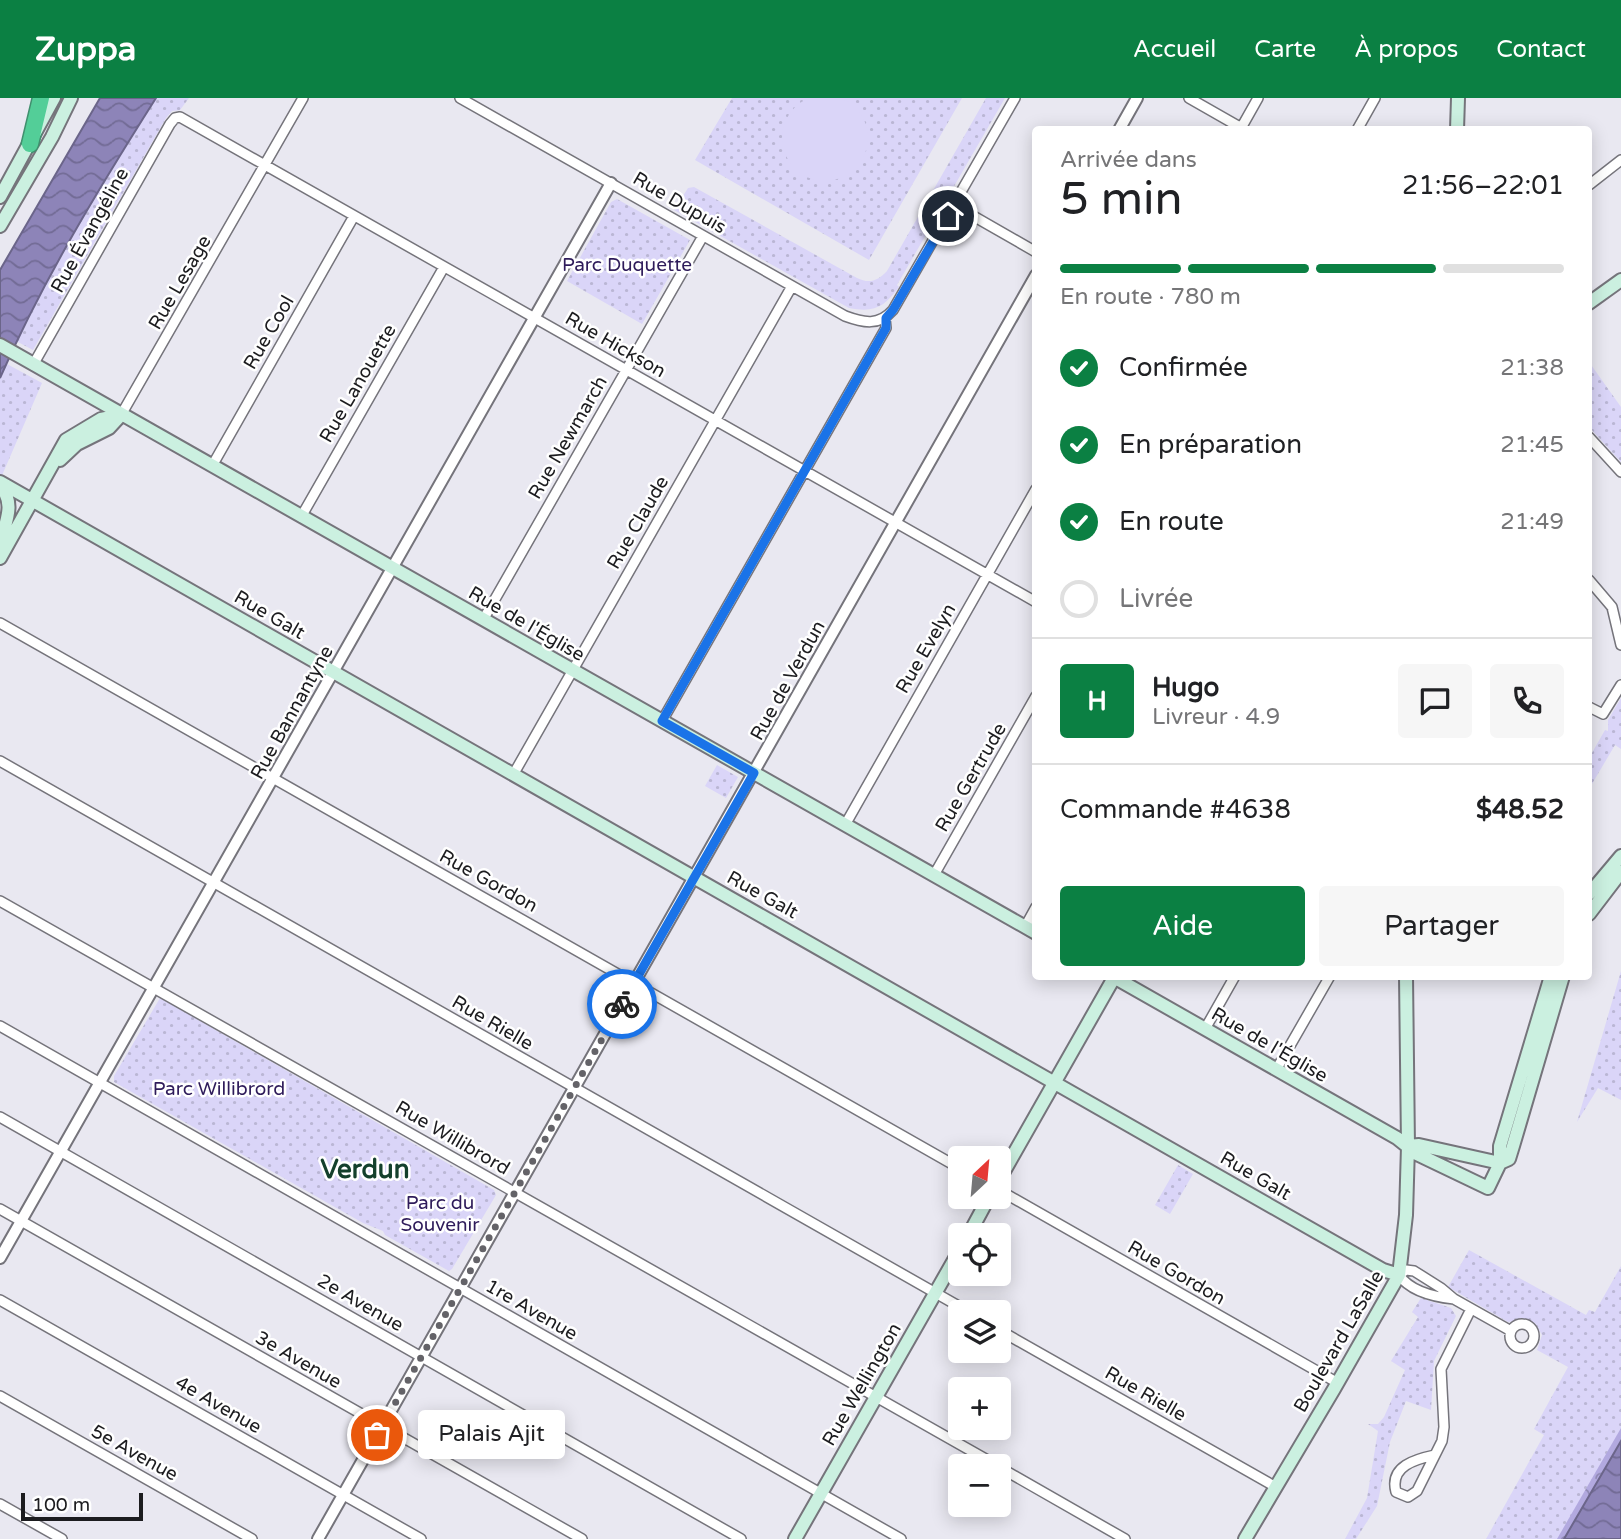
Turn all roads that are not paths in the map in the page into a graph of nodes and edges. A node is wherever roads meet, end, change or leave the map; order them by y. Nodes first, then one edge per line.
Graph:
1 (41, 98) edge
2 (54, 98) edge
3 (71, 98) edge
4 (303, 98) edge
5 (460, 98) edge
6 (1015, 98) edge
7 (1137, 98) edge
8 (1189, 98) edge
9 (1258, 98) edge
10 (1375, 98) edge
11 (1458, 98) edge
12 (178, 116) joint
13 (1121, 126) edge
14 (1237, 126) edge
15 (1244, 126) edge
16 (1359, 126) edge
17 (1457, 126) edge
18 (30, 144) junction
19 (1621, 160) edge
20 (265, 165) junction
21 (611, 183) junction
22 (1592, 183) edge
23 (0, 197) edge
24 (954, 205) junction
25 (354, 216) junction
26 (0, 226) edge
27 (703, 236) junction
28 (1032, 250) edge
29 (444, 267) junction
30 (1621, 280) edge
31 (1032, 282) edge
32 (792, 286) junction
33 (1592, 301) edge
34 (535, 318) junction
35 (886, 318) junction
36 (0, 345) edge
37 (33, 365) junction
38 (626, 370) junction
39 (121, 415) junction
40 (715, 420) junction
41 (1592, 440) edge
42 (212, 466) junction
43 (805, 471) junction
44 (1621, 472) edge
45 (0, 484) edge
46 (1032, 496) edge
47 (33, 500) junction
48 (301, 517) junction
49 (896, 523) junction
50 (0, 545) edge
51 (0, 558) edge
52 (392, 569) junction
53 (987, 575) junction
54 (1592, 584) edge
55 (1032, 600) edge
56 (483, 620) junction
57 (0, 622) edge
58 (1621, 645) edge
59 (572, 671) junction
60 (332, 673) junction
61 (1621, 685) edge
62 (1032, 703) edge
63 (1592, 708) edge
64 (662, 721) junction
65 (0, 761) edge
66 (754, 773) junction
67 (513, 775) junction
68 (273, 778) junction
69 (845, 825) junction
70 (1621, 856) edge
71 (1621, 872) edge
72 (934, 875) junction
73 (695, 878) junction
74 (214, 883) junction
75 (1592, 890) edge
76 (0, 901) edge
77 (1592, 910) edge
78 (1030, 930) edge
79 (1112, 980) edge
80 (1119, 980) edge
81 (1233, 980) edge
82 (1328, 980) edge
83 (1406, 980) edge
84 (1550, 980) edge
85 (1562, 980) edge
86 (634, 983) junction
87 (154, 987) junction
88 (0, 1026) edge
89 (1205, 1030) junction
90 (1276, 1070) junction
91 (1055, 1082) junction
92 (99, 1083) junction
93 (1526, 1083) junction
94 (575, 1088) junction
95 (0, 1117) edge
96 (1408, 1146) junction
97 (60, 1152) junction
98 (1012, 1157) edge
99 (948, 1162) edge
100 (1500, 1163) junction
101 (515, 1193) junction
102 (1012, 1197) edge
103 (0, 1209) edge
104 (21, 1221) junction
105 (0, 1258) edge
106 (948, 1270) edge
107 (1399, 1275) junction
108 (461, 1289) junction
109 (935, 1293) junction
110 (1454, 1299) junction
111 (0, 1300) edge
112 (948, 1300) edge
113 (1471, 1309) junction
114 (1511, 1331) dead end
115 (1011, 1337) edge
116 (422, 1357) junction
117 (1338, 1383) junction
118 (0, 1396) edge
119 (876, 1398) junction
120 (382, 1426) junction
121 (976, 1454) edge
122 (1435, 1455) junction
123 (1011, 1474) edge
124 (1276, 1487) junction
125 (821, 1494) junction
126 (343, 1495) junction
127 (0, 1504) edge
128 (62, 1539) edge
129 (252, 1539) edge
130 (318, 1539) edge
131 (421, 1539) edge
132 (582, 1539) edge
133 (741, 1539) edge
134 (795, 1539) edge
135 (901, 1539) edge
136 (1125, 1539) edge
137 (1245, 1539) edge

1 - 18 highway
2 - 18 main road
3 - 26 main road
4 - 20 street
5 - 21 street, Rue Dupuis
6 - 24 street
7 - 13 street
8 - 14 street
9 - 15 street
10 - 16 street
11 - 17 main road
12 - 20 street, Rue Hickson
12 - 37 street, Rue Évangéline
18 - 23 main road
19 - 22 street
20 - 25 street, Rue Hickson
20 - 39 street, Rue Lesage
21 - 27 street, Rue Dupuis
21 - 34 street, Rue Bannantyne
24 - 28 street
24 - 35 street
25 - 29 street, Rue Hickson
25 - 42 street, Rue Cool
27 - 32 street, Rue Dupuis
27 - 38 street, Rue Newmarch
29 - 34 street, Rue Hickson
29 - 48 street, Rue Lanouette
30 - 33 main road
31 - 49 street, Rue de Verdun
32 - 35 street, Rue Dupuis
32 - 40 street, Rue Claude
34 - 38 street, Rue Hickson
34 - 52 street, Rue Bannantyne
35 - 43 street
36 - 37 main road, Rue de l'Église
37 - 39 main road, Rue de l'Église
38 - 40 street, Rue Hickson
38 - 56 street, Rue Newmarch
39 - 42 main road, Rue de l'Église
39 - 47 main road
40 - 43 street, Rue Hickson
40 - 59 street, Rue Claude
41 - 44 street
42 - 48 main road, Rue de l'Église
43 - 49 street, Rue Hickson
43 - 64 street
45 - 47 main road, Rue Galt
45 - 50 main road
46 - 53 street, Rue Evelyn
47 - 51 main road
47 - 60 main road, Rue Galt
48 - 52 main road, Rue de l'Église
49 - 53 street, Rue Hickson
49 - 66 street, Rue de Verdun
52 - 56 main road, Rue de l'Église
52 - 60 street, Rue Bannantyne
53 - 55 street, Rue Hickson
53 - 69 street, Rue Evelyn
54 - 58 street
56 - 59 main road, Rue de l'Église
57 - 68 street, Rue Gordon
59 - 64 main road, Rue de l'Église
59 - 67 street, Rue Claude
60 - 67 main road, Rue Galt
60 - 68 street, Rue Bannantyne
61 - 63 street
62 - 72 street, Rue Gertrude
64 - 66 main road, Rue de l'Église
65 - 74 street, Rue Rielle
66 - 69 main road, Rue de l'Église
66 - 73 street, Rue de Verdun
67 - 73 main road, Rue Galt
68 - 74 street, Rue Bannantyne
68 - 86 street, Rue Gordon
69 - 72 main road, Rue de l'Église
70 - 75 main road
71 - 77 main road
72 - 78 main road, Rue de l'Église
73 - 86 street, Rue de Verdun
73 - 91 main road, Rue Galt
74 - 87 street, Rue Bannantyne
74 - 94 street, Rue Rielle
76 - 87 street, Rue Willibrord
79 - 91 main road
80 - 89 main road, Rue de l'Église
81 - 89 street
82 - 90 street
83 - 96 main road, Boulevard LaSalle
84 - 93 main road
85 - 93 main road
86 - 94 street, Rue de Verdun
86 - 99 street, Rue Gordon
87 - 92 street, Rue Bannantyne
87 - 101 street, Rue Willibrord
88 - 92 street, 1re Avenue
89 - 90 main road, Rue de l'Église
90 - 96 main road, Rue de l'Église
91 - 98 main road
91 - 107 main road, Rue Galt
92 - 97 street, Rue Bannantyne
92 - 108 street, 1re Avenue
93 - 100 main road
94 - 101 street, Rue de Verdun
94 - 109 street, Rue Rielle
95 - 97 street, 2e Avenue
96 - 100 main road, Rue de l'Église
96 - 100 main road, Rue de l'Église
96 - 107 main road, Boulevard LaSalle
97 - 104 street, Rue Bannantyne
97 - 116 street, 2e Avenue
101 - 108 street, Rue de Verdun
101 - 119 street, Rue Willibrord
102 - 117 street, Rue Gordon
103 - 104 street, 3e Avenue
104 - 105 street, Rue Bannantyne
104 - 120 street, 3e Avenue
106 - 109 main road, Rue Wellington
107 - 110 street, Rue Galt
107 - 110 street, Rue Galt
107 - 117 main road, Boulevard LaSalle
108 - 116 street, Rue de Verdun
108 - 125 street, 1re Avenue
109 - 112 street, Rue Rielle
109 - 119 main road, Rue Wellington
110 - 113 street, Rue Galt
111 - 126 street, 4e Avenue
113 - 114 street, Rue Galt
113 - 122 street
115 - 124 street, Rue Rielle
116 - 120 street, Rue de Verdun
116 - 133 street, 2e Avenue
117 - 124 main road, Boulevard LaSalle
118 - 129 street, 5e Avenue
119 - 121 street, Rue Willibrord
119 - 125 main road, Rue Wellington
120 - 126 street, Rue de Verdun
120 - 132 street, 3e Avenue
122 - 122 street
123 - 136 street, Rue Willibrord
124 - 137 main road, Boulevard LaSalle
125 - 134 main road, Rue Wellington
125 - 135 street, 1re Avenue
126 - 130 street, Rue de Verdun
126 - 131 street, 4e Avenue
127 - 128 street

